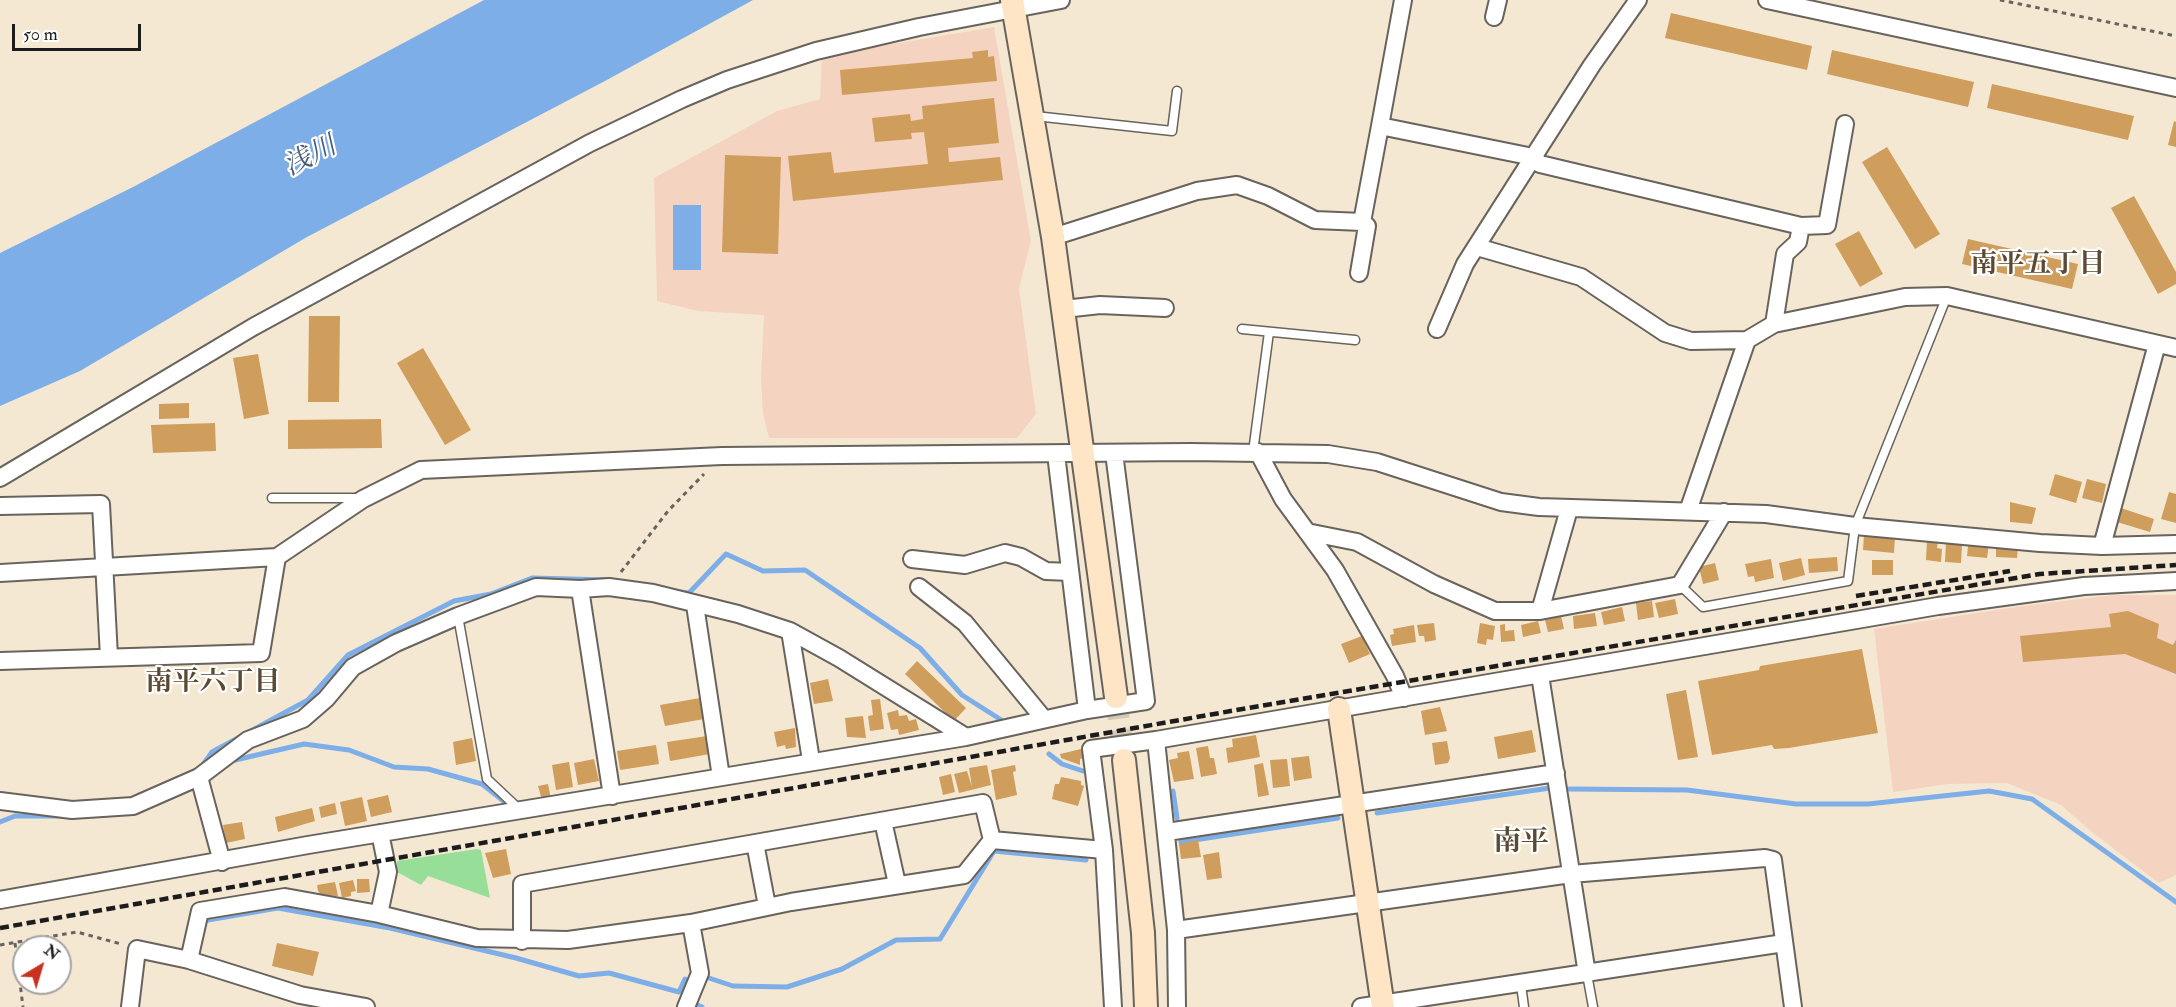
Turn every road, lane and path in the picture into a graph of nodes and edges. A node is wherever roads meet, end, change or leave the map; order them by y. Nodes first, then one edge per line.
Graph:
1 (1061, 0) edge
2 (1403, 0) edge
3 (1638, 0) edge
4 (1767, 0) edge
5 (2000, 0) edge
6 (1013, 5) edge
7 (2176, 36) edge
8 (2176, 88) edge
9 (1177, 91) dead end
10 (1033, 116) junction
11 (1845, 124) dead end
12 (1380, 126) junction
13 (1533, 157) junction
14 (1362, 222) junction
15 (1801, 226) junction
16 (1053, 237) junction
17 (1477, 247) junction
18 (1359, 273) dead end
19 (1947, 296) junction
20 (1164, 308) dead end
21 (1064, 309) junction
22 (1774, 324) junction
23 (1242, 329) dead end
24 (1437, 329) dead end
25 (1269, 332) junction
26 (1355, 340) dead end
27 (1747, 340) junction
28 (2157, 344) junction
29 (2176, 348) edge
30 (1256, 452) junction
31 (1114, 453) junction
32 (1056, 454) junction
33 (1085, 454) junction
34 (722, 456) junction
35 (0, 478) edge
36 (272, 498) dead end
37 (363, 499) junction
38 (0, 506) edge
39 (1569, 509) junction
40 (1688, 510) junction
41 (1724, 512) junction
42 (1855, 526) junction
43 (1308, 532) junction
44 (2176, 544) edge
45 (2102, 546) junction
46 (277, 557) junction
47 (912, 559) dead end
48 (103, 568) junction
49 (1070, 572) junction
50 (0, 573) edge
51 (2176, 581) edge
52 (1680, 585) junction
53 (919, 586) dead end
54 (609, 587) junction
55 (580, 589) junction
56 (695, 605) junction
57 (1540, 611) junction
58 (458, 616) junction
59 (790, 631) junction
60 (109, 657) junction
61 (0, 661) edge
62 (1540, 675) junction
63 (1116, 697) tunnel mouth
64 (1404, 698) junction
65 (1339, 709) junction
66 (1087, 710) junction
67 (1044, 719) junction
68 (966, 737) junction
69 (1156, 740) junction
70 (811, 760) junction
71 (1124, 760) tunnel mouth
72 (1556, 773) junction
73 (199, 777) junction
74 (721, 777) junction
75 (612, 796) junction
76 (0, 801) edge
77 (1353, 804) junction
78 (521, 810) junction
79 (883, 821) junction
80 (1167, 832) junction
81 (380, 833) junction
82 (992, 840) junction
83 (755, 843) junction
84 (1104, 850) junction
85 (222, 862) junction
86 (1571, 874) junction
87 (897, 884) junction
88 (0, 900) edge
89 (1368, 904) junction
90 (767, 906) junction
91 (379, 914) junction
92 (691, 923) junction
93 (1176, 930) junction
94 (58, 935) edge
95 (522, 941) junction
96 (1784, 943) junction
97 (137, 949) junction
98 (189, 960) junction
99 (1587, 974) junction
100 (1521, 985) junction
101 (1376, 1006) edge
102 (130, 1007) edge
103 (366, 1007) edge
104 (686, 1007) edge
105 (1113, 1007) edge
106 (1146, 1007) edge
107 (1177, 1007) edge
108 (1524, 1007) edge
109 (1593, 1007) edge
110 (1793, 1007) edge

1 - 6 street
2 - 12 street
3 - 13 street
4 - 8 street
5 - 7 path
6 - 10 street
6 - 35 street
9 - 10 lane
10 - 16 street
11 - 15 street
12 - 13 street
12 - 14 street
13 - 15 street
13 - 17 street
14 - 16 street
14 - 18 street
15 - 22 street
16 - 21 street
17 - 24 street
17 - 27 street
19 - 22 street
19 - 28 street
19 - 42 lane
20 - 21 street
21 - 33 street
22 - 27 street
23 - 25 lane
25 - 26 lane
25 - 30 lane
27 - 40 street
28 - 29 street
28 - 45 street
30 - 31 street
30 - 39 street
30 - 43 street
31 - 33 street
31 - 66 street
32 - 33 street
32 - 34 street
32 - 49 street
33 - 63 street
34 - 37 street
34 - 54 path
36 - 37 lane
37 - 46 street
38 - 48 street
39 - 40 street
39 - 57 street
40 - 41 street
41 - 42 street
41 - 52 street
42 - 45 street
42 - 52 lane
43 - 57 street
43 - 64 street
44 - 45 street
46 - 48 street
46 - 60 street
47 - 49 street
48 - 50 street
48 - 60 street
49 - 66 street
51 - 62 street
52 - 57 street
53 - 67 street
54 - 55 street
54 - 56 street
55 - 58 street
55 - 75 street
56 - 59 street
56 - 74 street
58 - 73 street
58 - 78 lane
59 - 68 street
59 - 70 street
60 - 61 street
62 - 64 street
62 - 72 street
64 - 65 street
65 - 69 street
65 - 77 street
66 - 67 street
67 - 68 street
68 - 70 street
69 - 80 street
69 - 84 street
70 - 74 street
71 - 106 street
72 - 77 street
72 - 86 street
73 - 76 street
73 - 85 street
74 - 75 street
75 - 78 street
77 - 80 street
77 - 89 street
78 - 81 street
79 - 82 street
79 - 83 street
79 - 87 street
80 - 93 street
81 - 85 street
81 - 91 street
82 - 84 street
82 - 87 street
83 - 90 street
83 - 95 street
84 - 105 street
85 - 88 street
86 - 89 street
86 - 96 street
86 - 99 street
87 - 90 street
89 - 93 street
89 - 101 street
90 - 92 street
91 - 95 street
91 - 98 street
92 - 95 street
92 - 104 street
93 - 107 street
94 - 97 path
96 - 99 street
96 - 110 street
97 - 98 street
97 - 102 street
98 - 103 street
99 - 100 street
99 - 109 lane
100 - 101 street
100 - 108 lane

